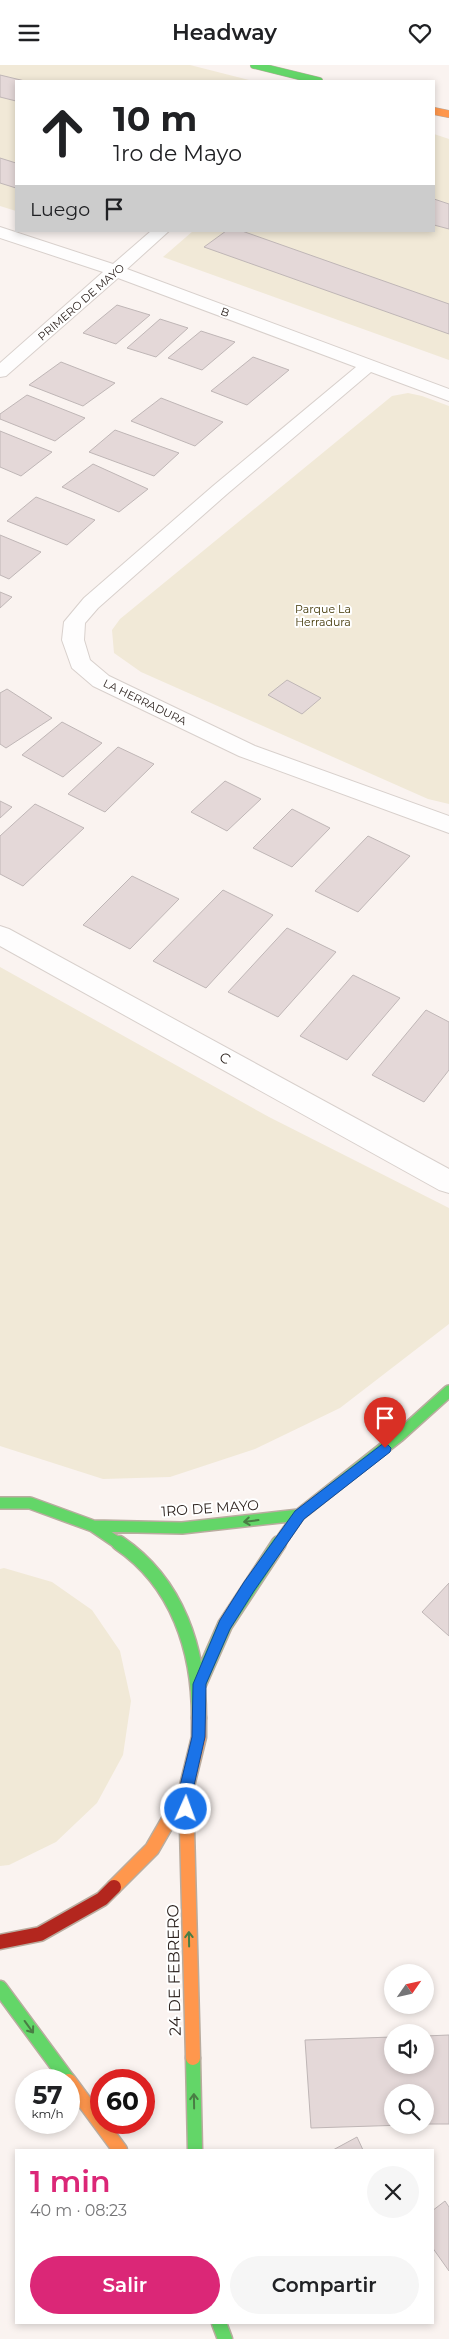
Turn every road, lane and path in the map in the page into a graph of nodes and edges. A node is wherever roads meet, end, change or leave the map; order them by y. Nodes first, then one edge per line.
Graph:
1 (254, 65) edge
2 (314, 80) edge
3 (435, 111) edge
4 (449, 114) edge
5 (0, 232) edge
6 (160, 232) edge
7 (116, 271) junction
8 (369, 365) junction
9 (0, 372) edge
10 (449, 395) edge
11 (449, 825) edge
12 (0, 935) edge
13 (449, 1182) edge
14 (449, 1391) edge
15 (0, 1503) edge
16 (299, 1515) junction
17 (93, 1526) junction
18 (200, 1684) junction
19 (186, 1790) junction
20 (0, 1943) edge
21 (0, 1988) edge
22 (59, 2069) edge
23 (80, 2097) edge
24 (119, 2149) edge
25 (195, 2149) edge
26 (219, 2324) edge
27 (225, 2339) edge

1 - 2 main road
3 - 4 main road
5 - 7 street, B
6 - 7 street, PRIMERO DE MAYO
7 - 8 street, B
7 - 9 street, PRIMERO DE MAYO
8 - 10 street, B
8 - 11 street, LA HERRADURA
12 - 13 street, C
14 - 16 main road
15 - 17 main road
16 -> 17 main road, 1RO DE MAYO
16 - 18 main road
17 - 18 main road
18 - 19 main road
19 - 20 main road
25 -> 19 main road, 24 DE FEBRERO
21 -> 22 main road
23 - 24 main road
26 - 27 main road

